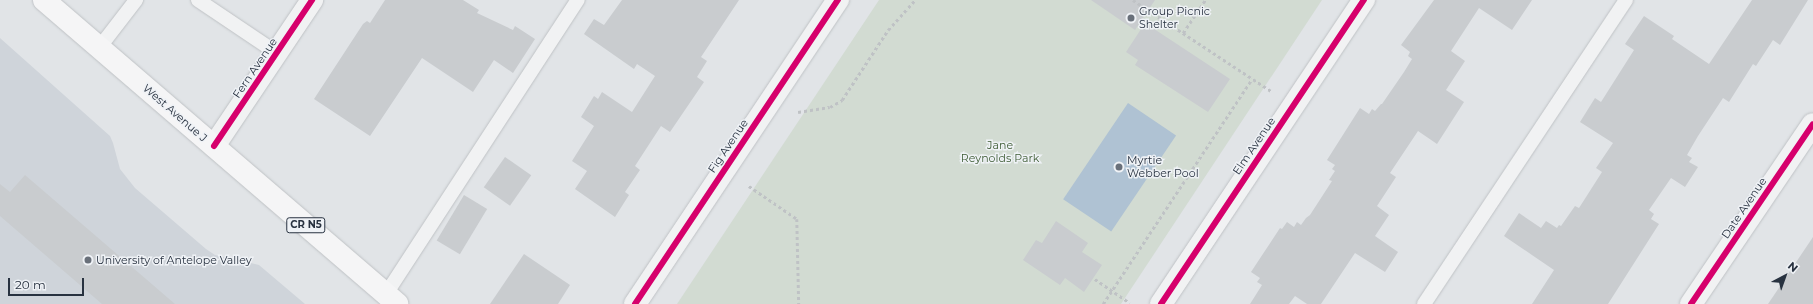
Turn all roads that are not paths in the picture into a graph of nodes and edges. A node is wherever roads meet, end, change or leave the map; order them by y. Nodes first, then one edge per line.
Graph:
1 (44, 0) edge
2 (136, 0) edge
3 (198, 0) edge
4 (312, 0) edge
5 (578, 0) edge
6 (838, 0) edge
7 (1364, 0) edge
8 (1626, 0) edge
9 (99, 48) junction
10 (276, 53) junction
11 (1813, 124) edge
12 (214, 146) junction
13 (391, 299) edge
14 (635, 304) edge
15 (1161, 304) edge
16 (1424, 304) edge
17 (1691, 304) edge

1 - 9 main road, West Avenue J / CR N5
2 - 9 lane
3 - 10 lane
4 - 10 street, Fern Avenue
5 - 13 lane
6 - 14 street, Fig Avenue
7 - 15 street, Elm Avenue
8 - 16 lane
9 - 12 main road, West Avenue J / CR N5
10 - 12 street, Fern Avenue
11 - 17 street, Date Avenue
12 - 13 main road, West Avenue J / CR N5

